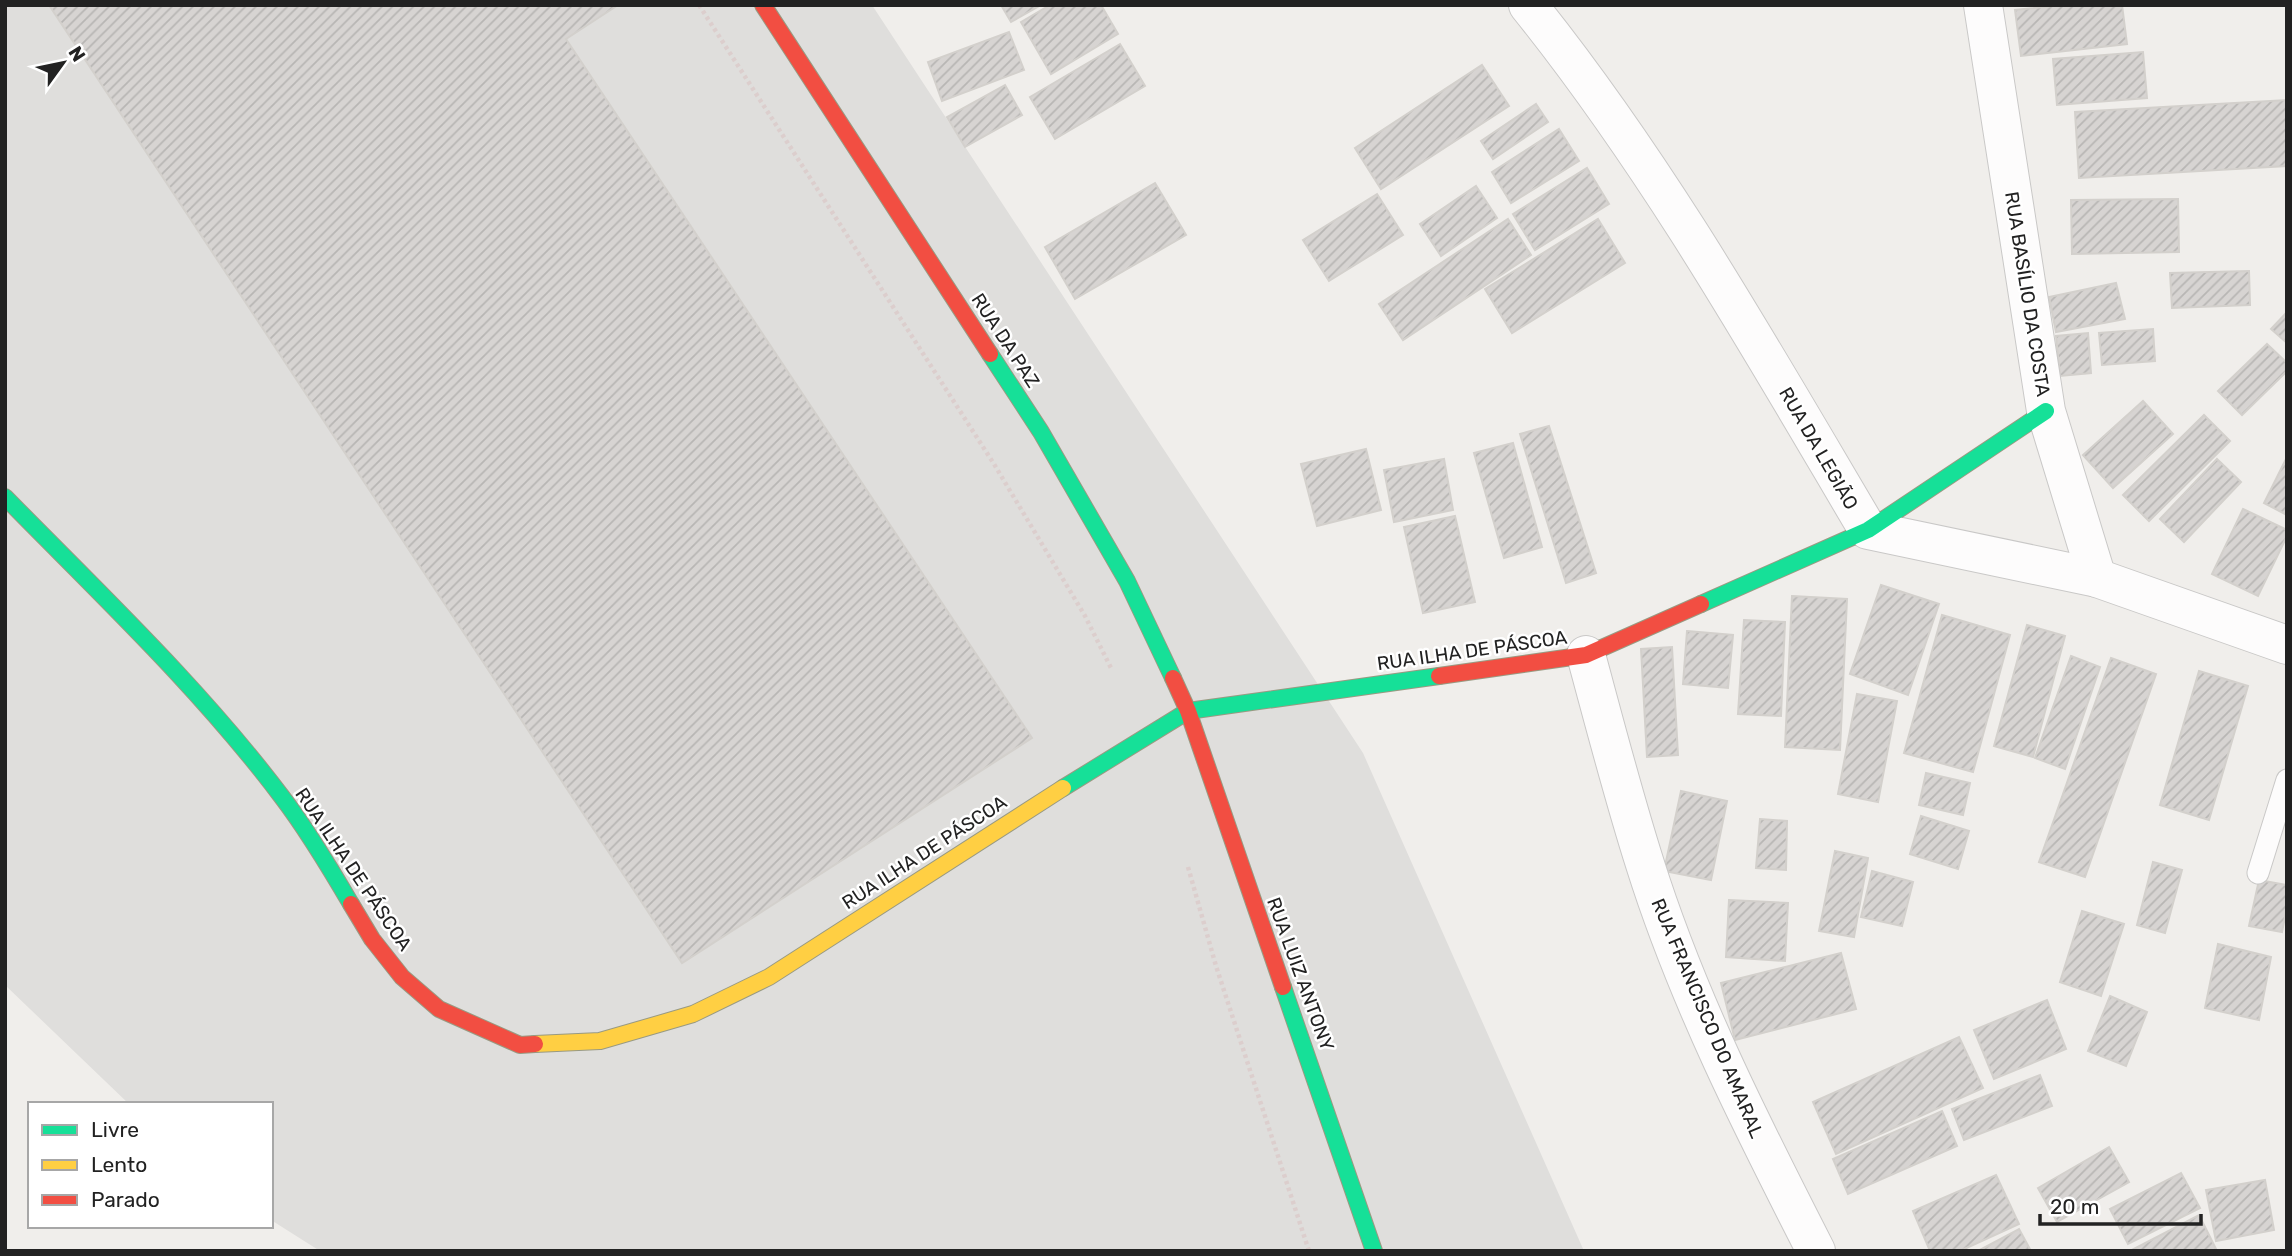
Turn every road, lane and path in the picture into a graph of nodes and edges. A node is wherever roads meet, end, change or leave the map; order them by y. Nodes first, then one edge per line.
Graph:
1 (699, 5) edge
2 (763, 5) edge
3 (1528, 5) edge
4 (1983, 5) edge
5 (2046, 411) junction
6 (5, 497) edge
7 (1868, 530) junction
8 (2098, 578) junction
9 (2287, 645) edge
10 (1586, 655) junction
11 (1188, 711) junction
12 (1145, 736) junction
13 (2287, 780) edge
14 (1187, 864) dead end
15 (2258, 873) dead end
16 (1309, 1251) edge
17 (1374, 1251) edge
18 (1816, 1251) edge

1 - 12 path
2 - 11 street, RUA DA PAZ
3 - 7 street, RUA DA LEGIÃO
4 - 5 street, RUA BASÍLIO DA COSTA
5 - 7 street, RUA ILHA DE PÁSCOA
5 - 8 street, RUA BASÍLIO DA COSTA
6 - 12 street, RUA ILHA DE PÁSCOA
7 - 8 street, RUA DA LEGIÃO
7 - 10 street, RUA ILHA DE PÁSCOA
8 - 9 street, RUA DA LEGIÃO
10 - 11 street, RUA ILHA DE PÁSCOA
10 - 18 street, RUA FRANCISCO DO AMARAL
11 - 12 street, RUA ILHA DE PÁSCOA
11 - 17 street, RUA LUIZ ANTONY
13 - 15 lane
14 - 16 path

